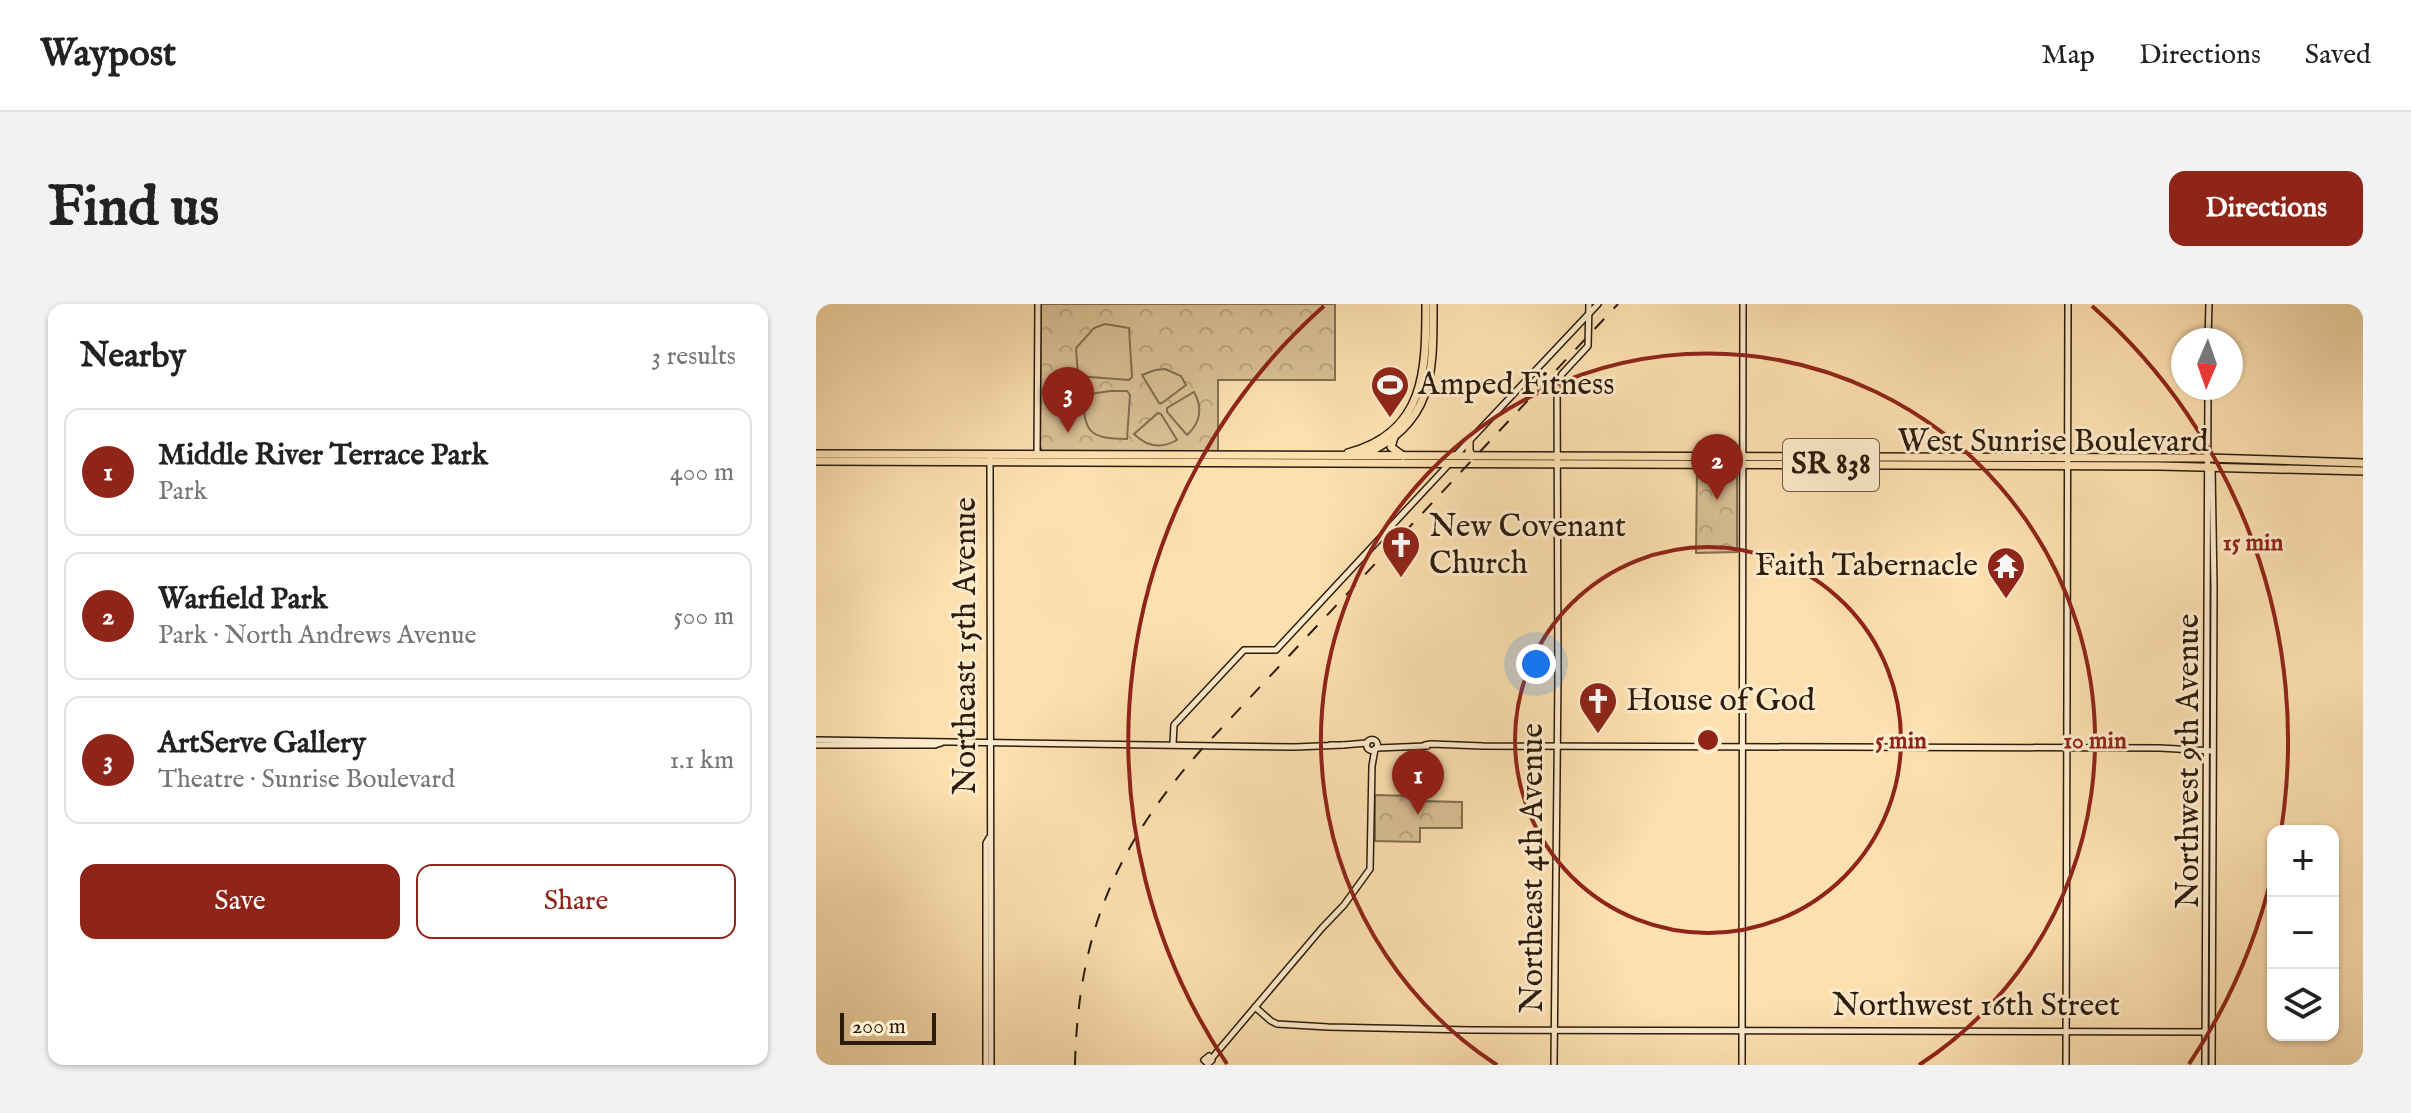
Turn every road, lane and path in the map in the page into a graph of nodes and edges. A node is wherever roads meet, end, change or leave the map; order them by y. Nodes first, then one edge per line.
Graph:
1 (1038, 304) edge
2 (1426, 304) edge
3 (1433, 304) edge
4 (1589, 304) edge
5 (1598, 304) edge
6 (1743, 304) edge
7 (2068, 304) edge
8 (2209, 304) edge
9 (1589, 313) junction
10 (2208, 328) edge
11 (2208, 400) edge
12 (1394, 437) junction
13 (1469, 441) junction
14 (816, 454) edge
15 (830, 454) junction
16 (898, 454) junction
17 (1037, 455) junction
18 (1141, 455) junction
19 (1220, 455) junction
20 (1266, 455) junction
21 (1334, 456) junction
22 (1360, 456) junction
23 (1403, 456) junction
24 (1455, 456) junction
25 (1472, 456) junction
26 (1491, 457) junction
27 (1846, 457) junction
28 (1973, 457) junction
29 (990, 458) junction
30 (1557, 460) junction
31 (1651, 460) junction
32 (819, 461) edge
33 (889, 461) junction
34 (1742, 461) junction
35 (1129, 462) junction
36 (2067, 462) junction
37 (2330, 462) junction
38 (1209, 463) junction
39 (1256, 463) junction
40 (1326, 463) junction
41 (2363, 463) edge
42 (1449, 464) junction
43 (1466, 464) junction
44 (1479, 464) junction
45 (2209, 464) junction
46 (1835, 465) junction
47 (1964, 465) junction
48 (2319, 469) junction
49 (2363, 471) edge
50 (1470, 474) dead end
51 (816, 743) edge
52 (990, 743) junction
53 (1173, 744) junction
54 (1372, 746) junction
55 (1557, 746) junction
56 (1741, 747) junction
57 (2067, 747) junction
58 (2210, 750) junction
59 (1255, 1007) junction
60 (1556, 1030) junction
61 (1740, 1030) junction
62 (2067, 1030) junction
63 (2209, 1032) junction
64 (1208, 1060) edge
65 (988, 1065) edge
66 (1555, 1065) edge
67 (1742, 1065) edge
68 (2066, 1065) edge
69 (2205, 1065) edge
70 (2212, 1065) edge

1 - 17 street
2 - 21 main road
3 - 12 main road
4 - 9 street
5 - 9 street
6 - 34 street
7 - 36 street
8 - 10 street
9 - 13 street
9 - 30 street, Northeast 4th Avenue
11 - 45 street, Northwest 9th Avenue
12 - 22 main road
12 - 23 main road
13 - 24 street
13 - 25 main road
14 - 15 main road
15 - 16 main road
15 - 32 main road
16 - 29 main road
16 - 33 main road
17 - 18 main road
17 - 29 main road
18 - 19 main road
18 - 35 main road
19 - 20 main road
19 - 38 main road
20 - 21 main road
20 - 39 main road
21 - 22 main road, SR 838
22 - 23 main road, SR 838
22 - 40 main road
23 - 24 main road, SR 838
24 - 25 main road, SR 838
24 - 42 street
25 - 26 main road, SR 838
26 - 30 main road, SR 838
26 - 44 main road
27 - 28 main road, West Sunrise Boulevard / SR 838
27 - 34 main road, West Sunrise Boulevard / SR 838
27 - 46 main road
28 - 36 main road, West Sunrise Boulevard / SR 838
28 - 47 main road
29 - 33 main road
29 - 35 main road
29 - 52 street, Northeast 15th Avenue
30 - 31 main road, SR 838
30 - 31 main road, SR 838
30 - 44 main road, SR 838
30 - 55 street, Northeast 4th Avenue
31 - 34 main road, SR 838
31 - 34 main road, SR 838
32 - 33 main road
34 - 46 main road, West Sunrise Boulevard / SR 838
34 - 56 street
35 - 38 main road
36 - 45 main road, West Sunrise Boulevard / SR 838
36 - 47 main road, West Sunrise Boulevard / SR 838
36 - 57 street
37 - 41 main road, West Sunrise Boulevard / SR 838
37 - 45 main road, West Sunrise Boulevard / SR 838
37 - 48 main road
38 - 39 main road
39 - 40 main road
40 - 42 main road, SR 838
42 - 43 main road, SR 838
42 - 53 street
43 - 44 main road, SR 838
43 - 50 main road
45 - 48 main road, West Sunrise Boulevard / SR 838
45 - 58 street, Northwest 9th Avenue
46 - 47 main road, West Sunrise Boulevard / SR 838
48 - 49 main road, West Sunrise Boulevard / SR 838
51 - 52 street
52 - 53 street
52 - 65 street, Northeast 15th Avenue
53 - 54 street
54 - 55 street
54 - 59 street
55 - 56 street
55 - 60 street, Northeast 4th Avenue
56 - 57 street
56 - 61 street
57 - 58 street
57 - 62 street
58 - 63 street, Northwest 9th Avenue
59 - 60 street, Northwest 16th Street
59 - 64 street
60 - 61 street, Northwest 16th Street
60 - 66 street, Northeast 4th Avenue
61 - 62 street, Northwest 16th Street
61 - 67 street
62 - 63 street, Northwest 16th Street
62 - 68 street
63 - 69 street, Northwest 9th Avenue
63 - 70 street, Northwest 9th Avenue

